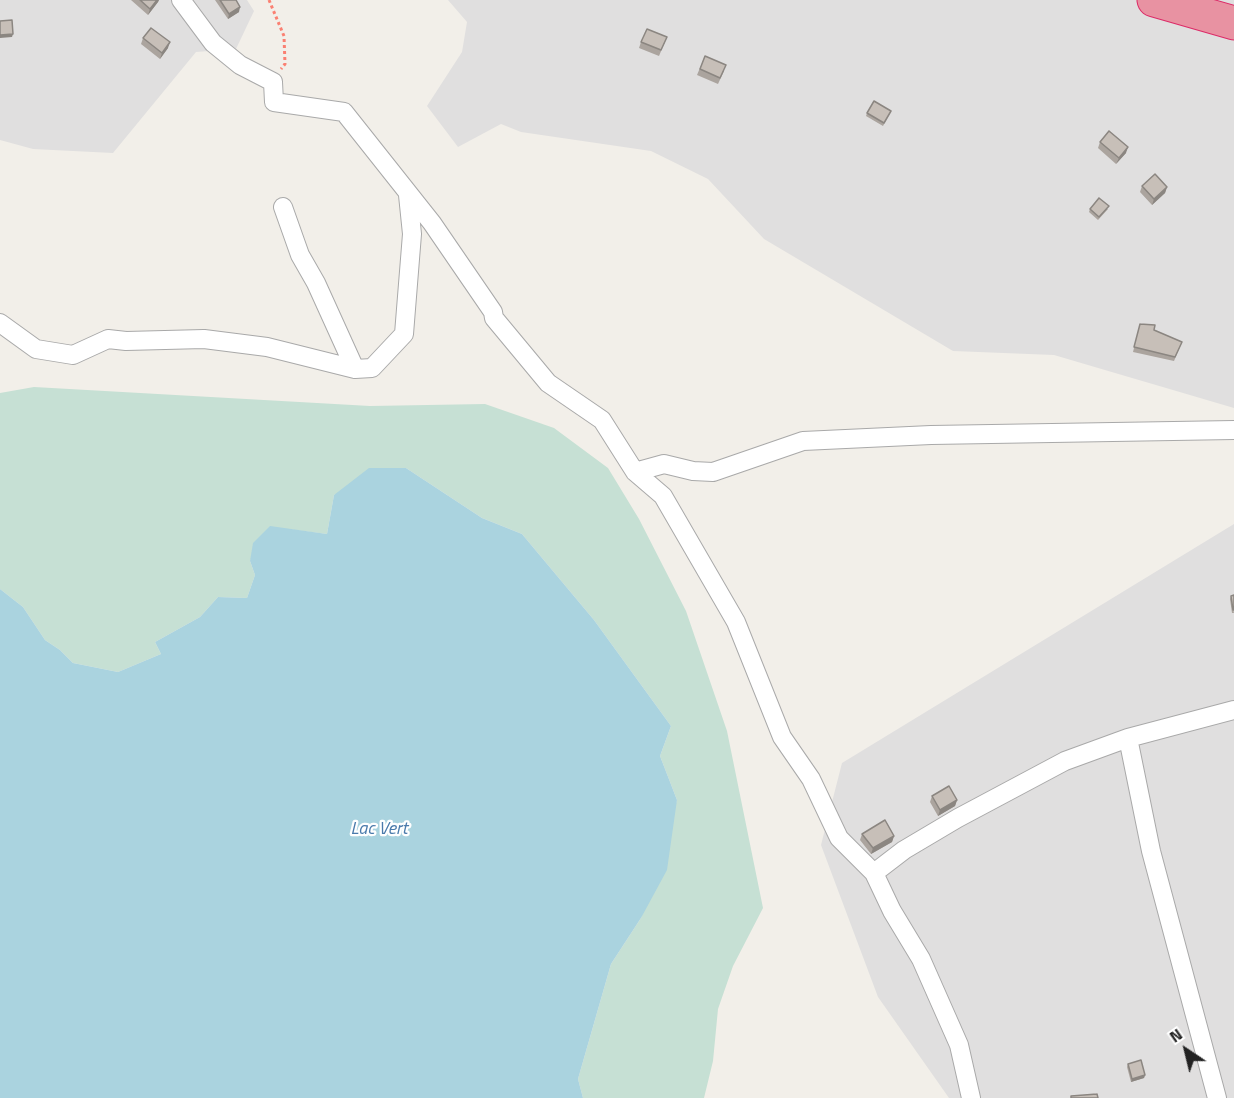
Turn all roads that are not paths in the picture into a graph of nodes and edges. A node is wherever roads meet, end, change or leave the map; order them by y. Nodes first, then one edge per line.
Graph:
1 (181, 0) edge
2 (1154, 0) edge
3 (1234, 23) edge
4 (408, 195) junction
5 (283, 207) dead end
6 (0, 323) edge
7 (355, 369) junction
8 (1234, 430) edge
9 (635, 472) junction
10 (1234, 710) edge
11 (1128, 738) junction
12 (874, 873) junction
13 (971, 1098) edge
14 (1217, 1098) edge

1 - 4 street
2 - 3 highway
4 - 7 street
4 - 9 street
5 - 7 street
6 - 7 street
8 - 9 street
9 - 12 street
10 - 11 street
11 - 12 street
11 - 14 street
12 - 13 street

